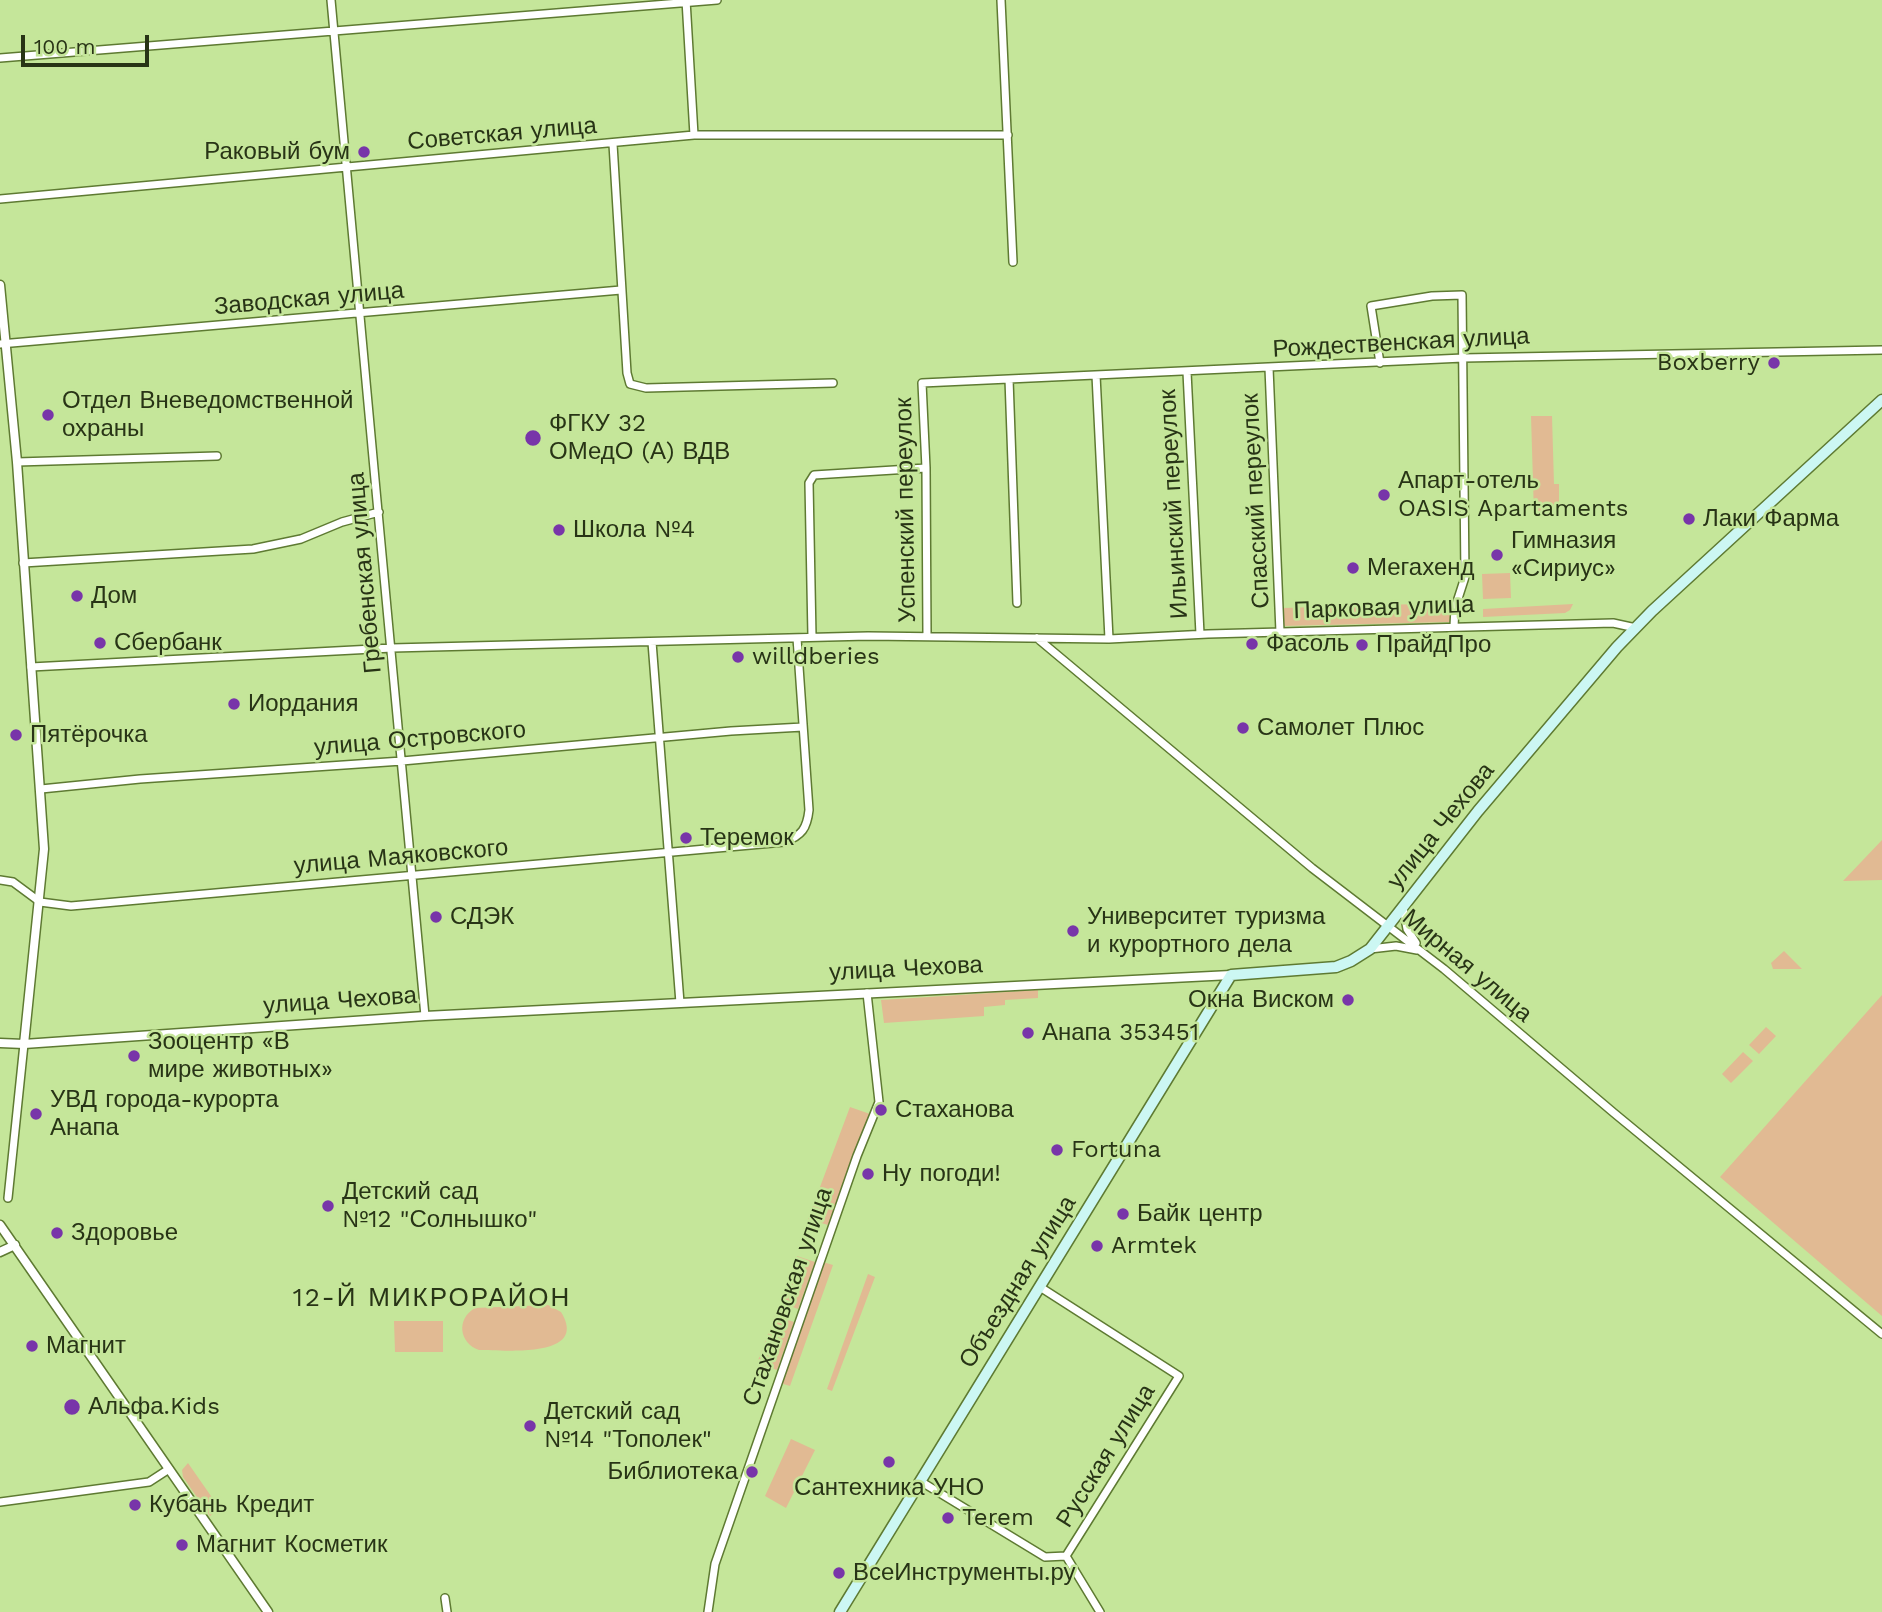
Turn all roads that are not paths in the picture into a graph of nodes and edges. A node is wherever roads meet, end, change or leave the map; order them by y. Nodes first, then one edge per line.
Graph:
1 (331, 0) edge
2 (717, 0) edge
3 (1001, 0) edge
4 (686, 1) edge
5 (334, 31) junction
6 (0, 58) edge
7 (694, 135) junction
8 (1008, 135) junction
9 (613, 144) junction
10 (344, 166) junction
11 (0, 198) edge
12 (1013, 262) dead end
13 (0, 285) edge
14 (621, 290) junction
15 (359, 314) junction
16 (3, 344) edge
17 (1882, 350) edge
18 (1463, 358) junction
19 (1380, 363) junction
20 (1269, 368) junction
21 (1187, 372) junction
22 (1096, 376) junction
23 (1009, 379) junction
24 (833, 383) dead end
25 (922, 383) joint
26 (1882, 400) edge
27 (217, 456) dead end
28 (17, 462) junction
29 (926, 468) junction
30 (379, 512) junction
31 (23, 563) junction
32 (1017, 603) dead end
33 (1454, 626) junction
34 (1636, 628) junction
35 (1280, 632) junction
36 (1200, 634) junction
37 (928, 636) junction
38 (797, 638) junction
39 (812, 638) junction
40 (1037, 638) junction
41 (1109, 639) junction
42 (652, 642) junction
43 (392, 648) junction
44 (31, 667) junction
45 (803, 727) junction
46 (658, 738) junction
47 (402, 761) junction
48 (41, 789) junction
49 (669, 852) junction
50 (412, 876) junction
51 (0, 880) edge
52 (40, 902) junction
53 (1403, 907) junction
54 (1389, 926) junction
55 (1370, 949) junction
56 (1422, 952) junction
57 (1231, 975) junction
58 (867, 993) junction
59 (680, 1003) junction
60 (425, 1016) junction
61 (0, 1043) edge
62 (24, 1044) junction
63 (8, 1198) dead end
64 (0, 1225) edge
65 (15, 1245) junction
66 (0, 1252) edge
67 (1040, 1287) junction
68 (1882, 1334) edge
69 (169, 1469) junction
70 (920, 1481) junction
71 (0, 1502) edge
72 (1066, 1556) junction
73 (445, 1598) dead end
74 (268, 1612) edge
75 (447, 1612) edge
76 (708, 1612) edge
77 (839, 1612) edge
78 (1100, 1612) edge

1 - 5 street, Гребенская улица
2 - 4 street
3 - 8 street
4 - 5 street
4 - 7 street
5 - 6 street
5 - 10 street, Гребенская улица
7 - 8 street, Советская улица
7 - 9 street, Советская улица
8 - 12 street
9 - 10 street, Советская улица
9 - 14 street
10 - 11 street, Советская улица
10 - 15 street, Гребенская улица
13 - 16 street
14 - 15 street, Заводская улица
14 - 24 street
15 - 16 street, Заводская улица
15 - 30 street, Гребенская улица
16 - 28 street
17 - 18 street, Рождественская улица
18 - 19 street, Рождественская улица
18 - 19 street, Рождественская улица
18 - 33 street
19 - 20 street, Рождественская улица
20 - 21 street, Рождественская улица
20 - 35 street, Спасский переулок
21 - 22 street, Рождественская улица
21 - 36 street, Ильинский переулок
22 - 23 street, Рождественская улица
22 - 41 street
23 - 25 street, Рождественская улица
23 - 32 street
25 - 29 street, Успенский переулок
26 - 34 main road
27 - 28 street
28 - 31 street
29 - 37 street, Успенский переулок
29 - 39 street
30 - 31 street
30 - 43 street, Гребенская улица
31 - 44 street
33 - 34 street, Парковая улица
33 - 35 street, Парковая улица
34 - 53 main road, улица Чехова
35 - 36 street, Парковая улица
36 - 41 street, Парковая улица
37 - 39 street, Парковая улица
37 - 40 street, Парковая улица
38 - 39 street, Парковая улица
38 - 42 street, Парковая улица
38 - 45 street
40 - 41 street, Парковая улица
40 - 54 street, Мирная улица
42 - 43 street, Парковая улица
42 - 46 street
43 - 44 street, Парковая улица
43 - 47 street, Гребенская улица
44 - 48 street
45 - 46 street, улица Островского
45 - 49 street, улица Маяковского
46 - 47 street, улица Островского
46 - 49 street
47 - 48 street, улица Островского
47 - 50 street, Гребенская улица
48 - 52 street
49 - 50 street, улица Маяковского
49 - 59 street
50 - 52 street, улица Маяковского
50 - 60 street, Гребенская улица
51 - 52 street, улица Маяковского
52 - 62 street
53 - 54 main road, улица Чехова
53 - 56 street
54 - 55 main road, улица Чехова
54 - 56 street, Мирная улица
55 - 56 street
55 - 57 main road, улица Чехова
56 - 68 street, Мирная улица
57 - 58 street, улица Чехова
57 - 67 main road, Объездная улица
58 - 59 street, улица Чехова
58 - 76 street, Стахановская улица
59 - 60 street, улица Чехова
60 - 62 street, улица Чехова
61 - 62 street, улица Чехова
62 - 63 street
64 - 65 street
65 - 66 street
65 - 69 street
67 - 70 main road, Объездная улица
67 - 72 street, Русская улица
69 - 71 street
69 - 74 street
70 - 72 street
70 - 77 main road, Объездная улица
72 - 78 street
73 - 75 street

